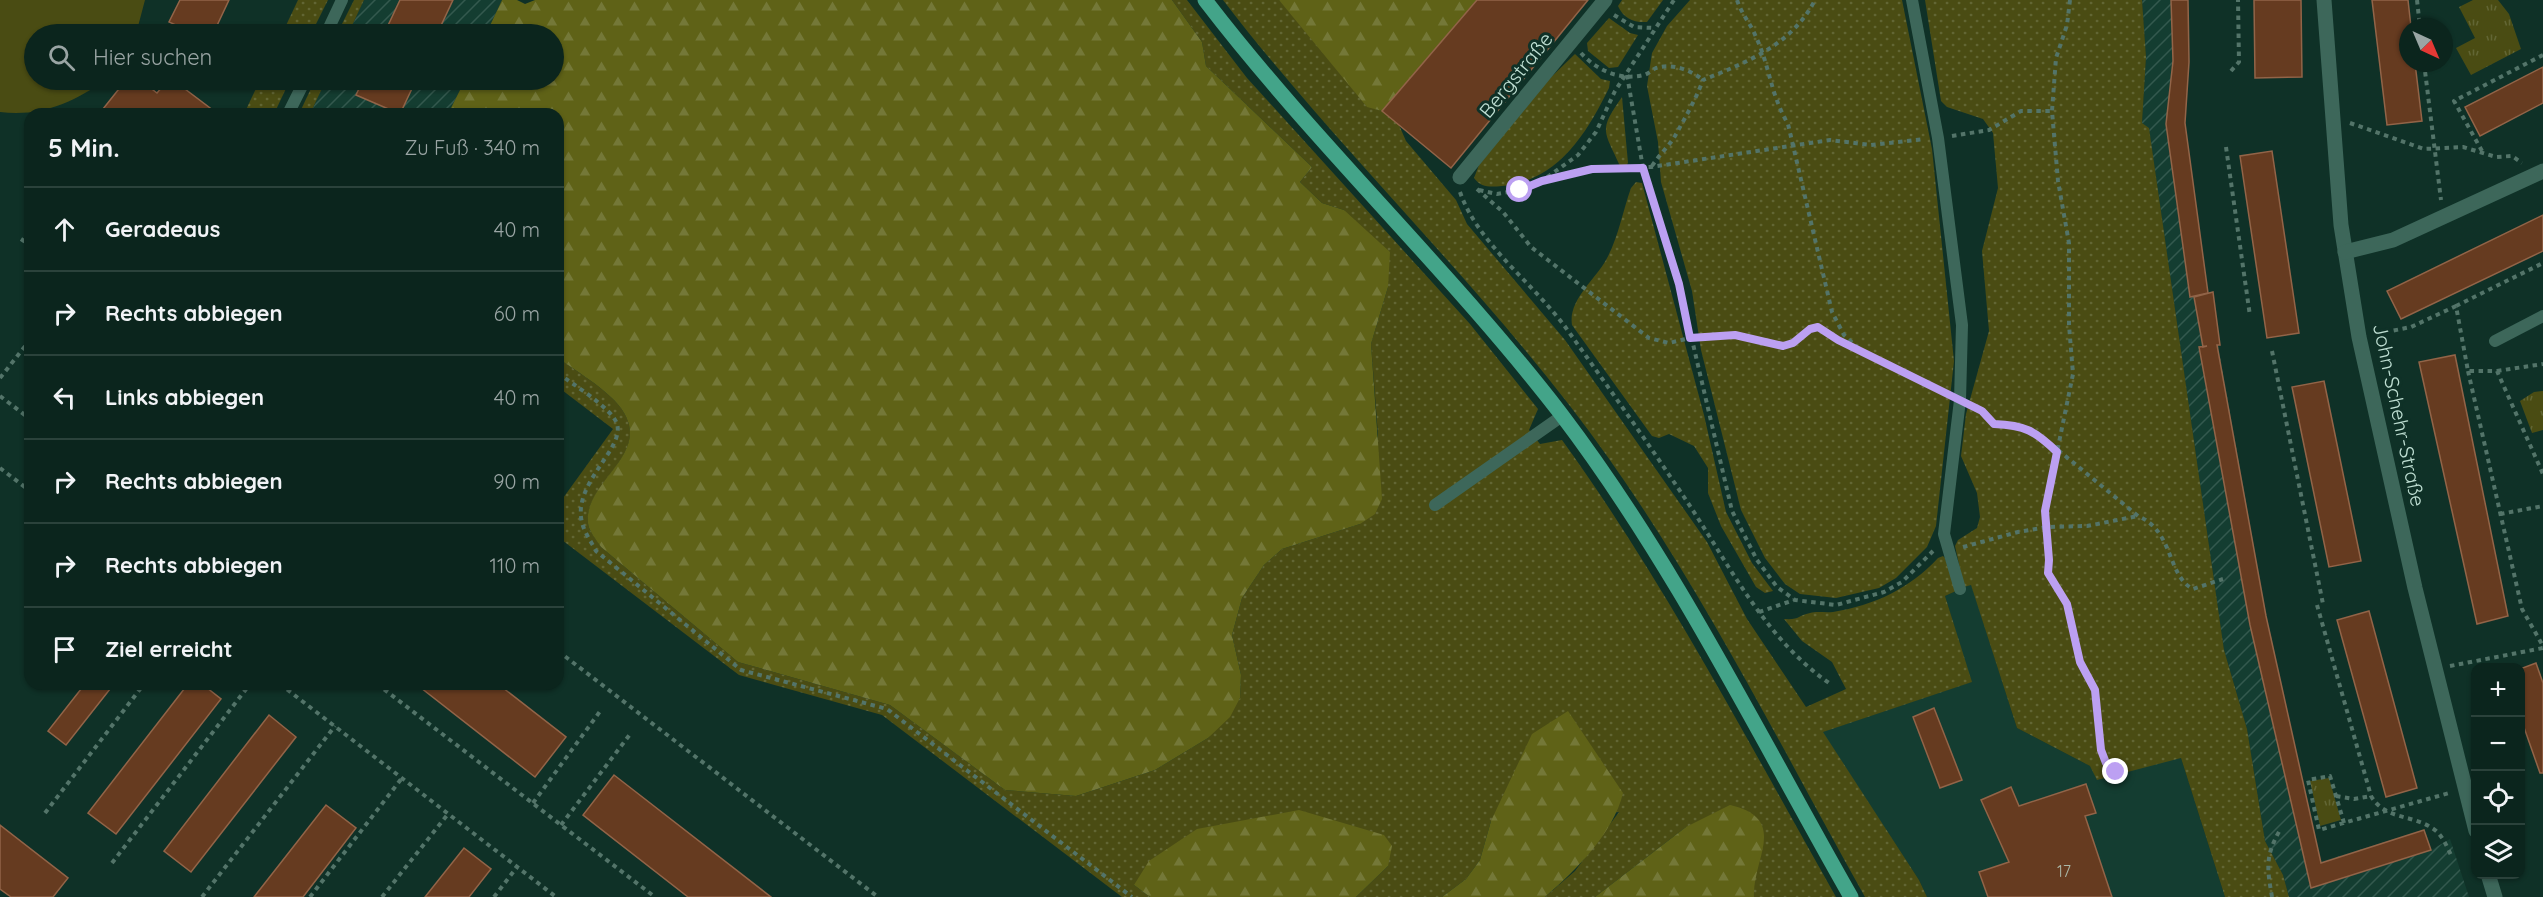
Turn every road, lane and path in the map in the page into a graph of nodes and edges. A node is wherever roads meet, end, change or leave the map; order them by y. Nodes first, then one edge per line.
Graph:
1 (342, 0) edge
2 (1205, 0) edge
3 (1674, 0) edge
4 (1737, 0) edge
5 (1815, 0) edge
6 (1912, 0) edge
7 (2070, 0) edge
8 (2238, 0) edge
9 (2324, 0) edge
10 (2417, 0) edge
11 (1603, 2) edge
12 (2419, 18) edge
13 (331, 24) edge
14 (1655, 28) junction
15 (1571, 41) junction
16 (1761, 54) junction
17 (2543, 55) edge
18 (2231, 71) dead end
19 (2425, 72) edge
20 (1627, 75) junction
21 (1703, 80) junction
22 (300, 90) edge
23 (291, 108) edge
24 (2052, 111) junction
25 (2332, 115) junction
26 (1938, 138) junction
27 (1792, 146) junction
28 (2226, 147) dead end
29 (2433, 148) junction
30 (2482, 151) junction
31 (1651, 167) junction
32 (1643, 168) junction
33 (2541, 173) edge
34 (1460, 177) junction
35 (1542, 181) junction
36 (1477, 189) junction
37 (2447, 218) junction
38 (21, 239) dead end
39 (24, 241) edge
40 (2345, 252) junction
41 (2543, 263) edge
42 (2457, 306) junction
43 (2250, 316) dead end
44 (2543, 316) edge
45 (2360, 336) junction
46 (1690, 338) junction
47 (2495, 340) dead end
48 (24, 348) edge
49 (1860, 350) junction
50 (2272, 351) dead end
51 (2543, 364) edge
52 (2468, 371) junction
53 (2497, 371) junction
54 (0, 378) edge
55 (564, 378) edge
56 (0, 396) edge
57 (1960, 400) junction
58 (24, 414) edge
59 (1562, 416) junction
60 (2057, 452) junction
61 (0, 468) edge
62 (2543, 474) edge
63 (24, 486) edge
64 (1435, 505) dead end
65 (2543, 506) edge
66 (2500, 514) junction
67 (2138, 516) junction
68 (2047, 527) junction
69 (1944, 534) junction
70 (1948, 551) junction
71 (2223, 579) dead end
72 (1960, 589) dead end
73 (1795, 600) junction
74 (2324, 604) dead end
75 (2317, 605) dead end
76 (1759, 612) junction
77 (2543, 647) edge
78 (564, 656) edge
79 (2434, 669) junction
80 (1832, 685) dead end
81 (139, 690) edge
82 (245, 690) edge
83 (288, 690) edge
84 (385, 690) edge
85 (602, 710) dead end
86 (334, 726) junction
87 (631, 733) dead end
88 (402, 778) junction
89 (2126, 783) dead end
90 (2464, 789) junction
91 (2336, 796) junction
92 (2371, 796) junction
93 (532, 803) junction
94 (2384, 811) junction
95 (45, 813) dead end
96 (448, 813) junction
97 (2344, 823) junction
98 (561, 825) junction
99 (2473, 825) edge
100 (2280, 830) dead end
101 (2451, 855) dead end
102 (112, 862) dead end
103 (517, 867) junction
104 (2490, 879) edge
105 (202, 897) edge
106 (310, 897) edge
107 (382, 897) edge
108 (494, 897) edge
109 (556, 897) edge
110 (655, 897) edge
111 (878, 897) edge
112 (1132, 897) edge
113 (1851, 897) edge
114 (2272, 897) edge
115 (2495, 897) edge

1 - 13 lane
2 - 59 main road
3 - 14 path
4 - 16 path
5 - 16 path
6 - 26 lane
7 - 24 path
8 - 18 path
9 - 25 street, John-Schehr-Straße
10 - 12 path
11 - 14 path
11 - 15 street, Bergstraße
14 - 20 path
15 - 20 path
15 - 34 street, Bergstraße
16 - 21 path
16 - 27 path
17 - 30 path
19 - 29 path
20 - 21 path
20 - 32 path
20 - 35 path
21 - 31 path
22 - 23 lane
24 - 26 path
24 - 60 path
25 - 29 path
25 - 40 street, John-Schehr-Straße
26 - 27 path
26 - 57 lane
27 - 31 path
27 - 49 path
28 - 43 path
29 - 30 path
29 - 37 path
30 - 33 path
31 - 32 path
32 - 35 path
32 - 46 path
33 - 37 street
34 - 36 path
34 - 76 path
35 - 36 path
36 - 46 path
37 - 40 street
38 - 39 path
40 - 45 street, John-Schehr-Straße
41 - 42 path
42 - 45 path
42 - 52 path
44 - 47 lane
45 - 79 street, John-Schehr-Straße
46 - 49 path
46 - 73 path
48 - 54 path
49 - 57 path
50 - 74 path
51 - 53 path
52 - 53 path
52 - 66 path
53 - 62 path
55 - 112 path
56 - 58 path
57 - 60 path
57 - 69 lane
59 - 64 lane
59 - 113 main road
60 - 67 path
60 - 68 path
61 - 63 path
65 - 66 path
66 - 77 path
67 - 68 path
67 - 71 path
68 - 70 path
68 - 89 path
69 - 70 lane
69 - 73 path
70 - 72 lane
73 - 76 path
75 - 92 path
76 - 80 path
77 - 79 path
78 - 111 path
79 - 90 street, John-Schehr-Straße
81 - 95 path
82 - 102 path
83 - 86 path
84 - 93 path
85 - 93 path
86 - 88 path
86 - 105 path
87 - 98 path
88 - 96 path
88 - 106 path
90 - 94 path
90 - 99 street, John-Schehr-Straße
91 - 92 path
91 - 97 path
91 - 97 path
92 - 94 path
93 - 98 path
94 - 97 path
94 - 101 path
96 - 103 path
96 - 107 path
98 - 110 path
100 - 114 path
103 - 108 path
103 - 109 path
104 - 115 street

